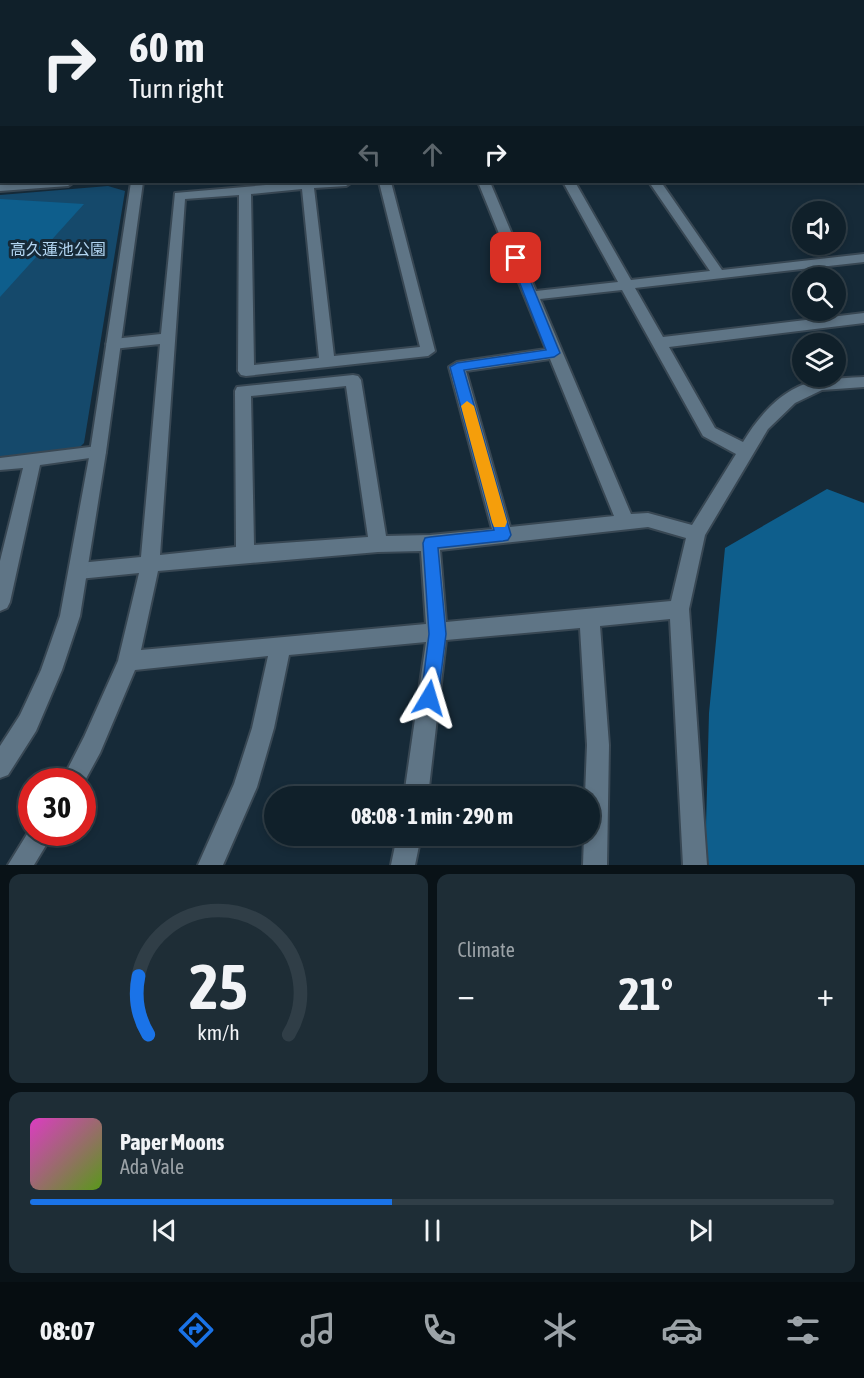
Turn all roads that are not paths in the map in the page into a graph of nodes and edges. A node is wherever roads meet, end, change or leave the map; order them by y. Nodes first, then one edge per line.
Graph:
1 (54, 183) edge
2 (137, 183) edge
3 (307, 183) edge
4 (385, 183) edge
5 (484, 183) edge
6 (570, 183) edge
7 (656, 183) edge
8 (0, 187) edge
9 (245, 190) junction
10 (864, 258) edge
11 (719, 275) junction
12 (625, 285) junction
13 (531, 296) junction
14 (864, 318) edge
15 (167, 338) junction
16 (658, 343) junction
17 (113, 344) junction
18 (554, 353) junction
19 (327, 363) junction
20 (864, 382) edge
21 (98, 452) junction
22 (747, 452) junction
23 (33, 460) junction
24 (0, 464) edge
25 (625, 522) junction
26 (696, 534) junction
27 (503, 535) junction
28 (430, 543) junction
29 (378, 544) junction
30 (245, 554) junction
31 (150, 565) junction
32 (79, 571) junction
33 (0, 602) edge
34 (680, 609) junction
35 (589, 619) junction
36 (437, 634) junction
37 (281, 645) junction
38 (128, 661) junction
39 (0, 767) edge
40 (80, 768) edge
41 (417, 786) edge
42 (33, 846) edge
43 (408, 846) edge
44 (20, 865) edge
45 (210, 865) edge
46 (403, 865) edge
47 (595, 865) edge
48 (695, 865) edge

1 - 8 street
2 - 17 street
3 - 9 street
3 - 19 street
4 - 19 street
5 - 13 street
6 - 12 street
7 - 11 street
9 - 15 street
9 - 19 street
10 - 11 street
11 - 12 street
12 - 13 street
12 - 16 street
13 - 18 street
14 - 16 street
15 - 17 street
15 - 31 street
16 - 22 street
17 - 21 street
18 - 25 street
18 - 27 street
20 - 22 street
21 - 23 street
21 - 32 street
22 - 26 street
23 - 24 street
23 - 33 street
25 - 26 street
25 - 27 street
26 - 34 street
27 - 28 street
28 - 29 street
28 - 36 street
29 - 30 street
29 - 30 street
30 - 31 street
31 - 32 street
31 - 38 street
32 - 39 street
34 - 35 street
34 - 48 street
35 - 36 street
35 - 47 street
36 - 37 street
36 - 41 street
37 - 38 street
37 - 45 street
38 - 40 street
42 - 44 street
43 - 46 street

